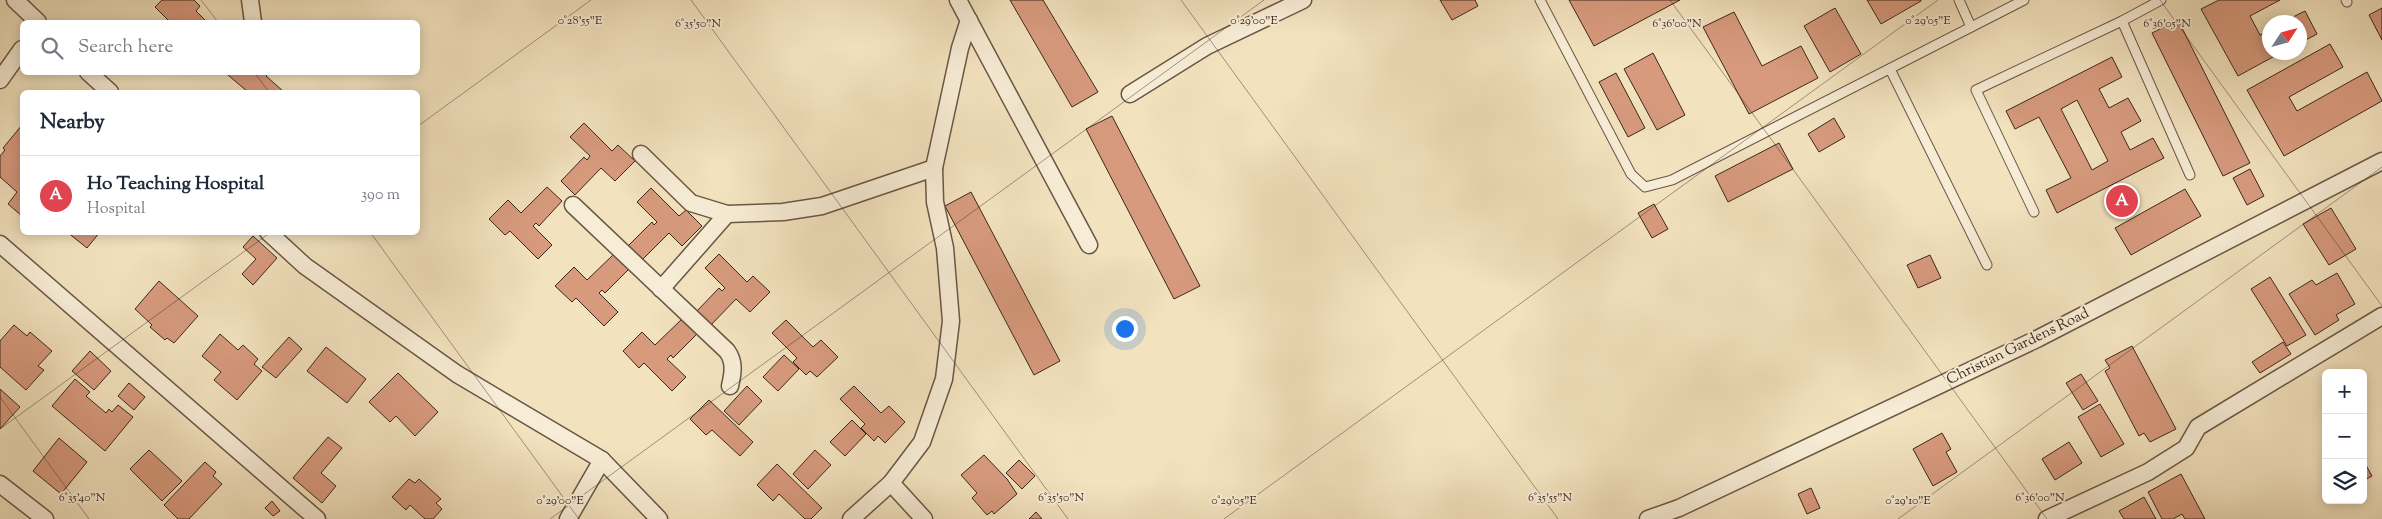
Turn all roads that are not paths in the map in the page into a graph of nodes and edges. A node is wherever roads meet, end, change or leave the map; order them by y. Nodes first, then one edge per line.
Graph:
1 (15, 0) edge
2 (250, 0) edge
3 (958, 0) edge
4 (1304, 0) edge
5 (1540, 0) edge
6 (1958, 0) edge
7 (2024, 0) edge
8 (2161, 0) edge
9 (36, 20) edge
10 (252, 20) edge
11 (969, 20) junction
12 (2122, 21) junction
13 (1971, 27) junction
14 (20, 52) edge
15 (1890, 69) junction
16 (91, 75) edge
17 (0, 80) edge
18 (108, 90) edge
19 (1130, 94) dead end
20 (641, 154) dead end
21 (2382, 161) edge
22 (934, 168) junction
23 (2190, 175) dead end
24 (573, 205) dead end
25 (2034, 212) dead end
26 (727, 214) junction
27 (271, 235) edge
28 (0, 244) edge
29 (1089, 245) dead end
30 (1987, 265) dead end
31 (661, 289) junction
32 (2382, 316) edge
33 (730, 386) dead end
34 (602, 460) junction
35 (891, 483) junction
36 (0, 484) edge
37 (45, 519) edge
38 (317, 519) edge
39 (568, 519) edge
40 (659, 519) edge
41 (851, 519) edge
42 (924, 519) edge
43 (1648, 519) edge
44 (2047, 519) edge

1 - 9 street
2 - 10 street
3 - 11 street
4 - 19 street
5 - 15 lane
6 - 13 lane
7 - 13 lane
8 - 12 lane
11 - 22 street
11 - 29 street
12 - 23 lane
12 - 25 lane
13 - 15 lane
14 - 17 street
15 - 30 lane
16 - 18 street
20 - 26 street
21 - 43 street, Christian Gardens Road
22 - 26 street
22 - 35 street
24 - 31 street
26 - 31 street
27 - 34 street
28 - 38 street
31 - 33 street
32 - 44 street
34 - 39 street
34 - 40 street
35 - 41 street
35 - 42 street
36 - 37 street

